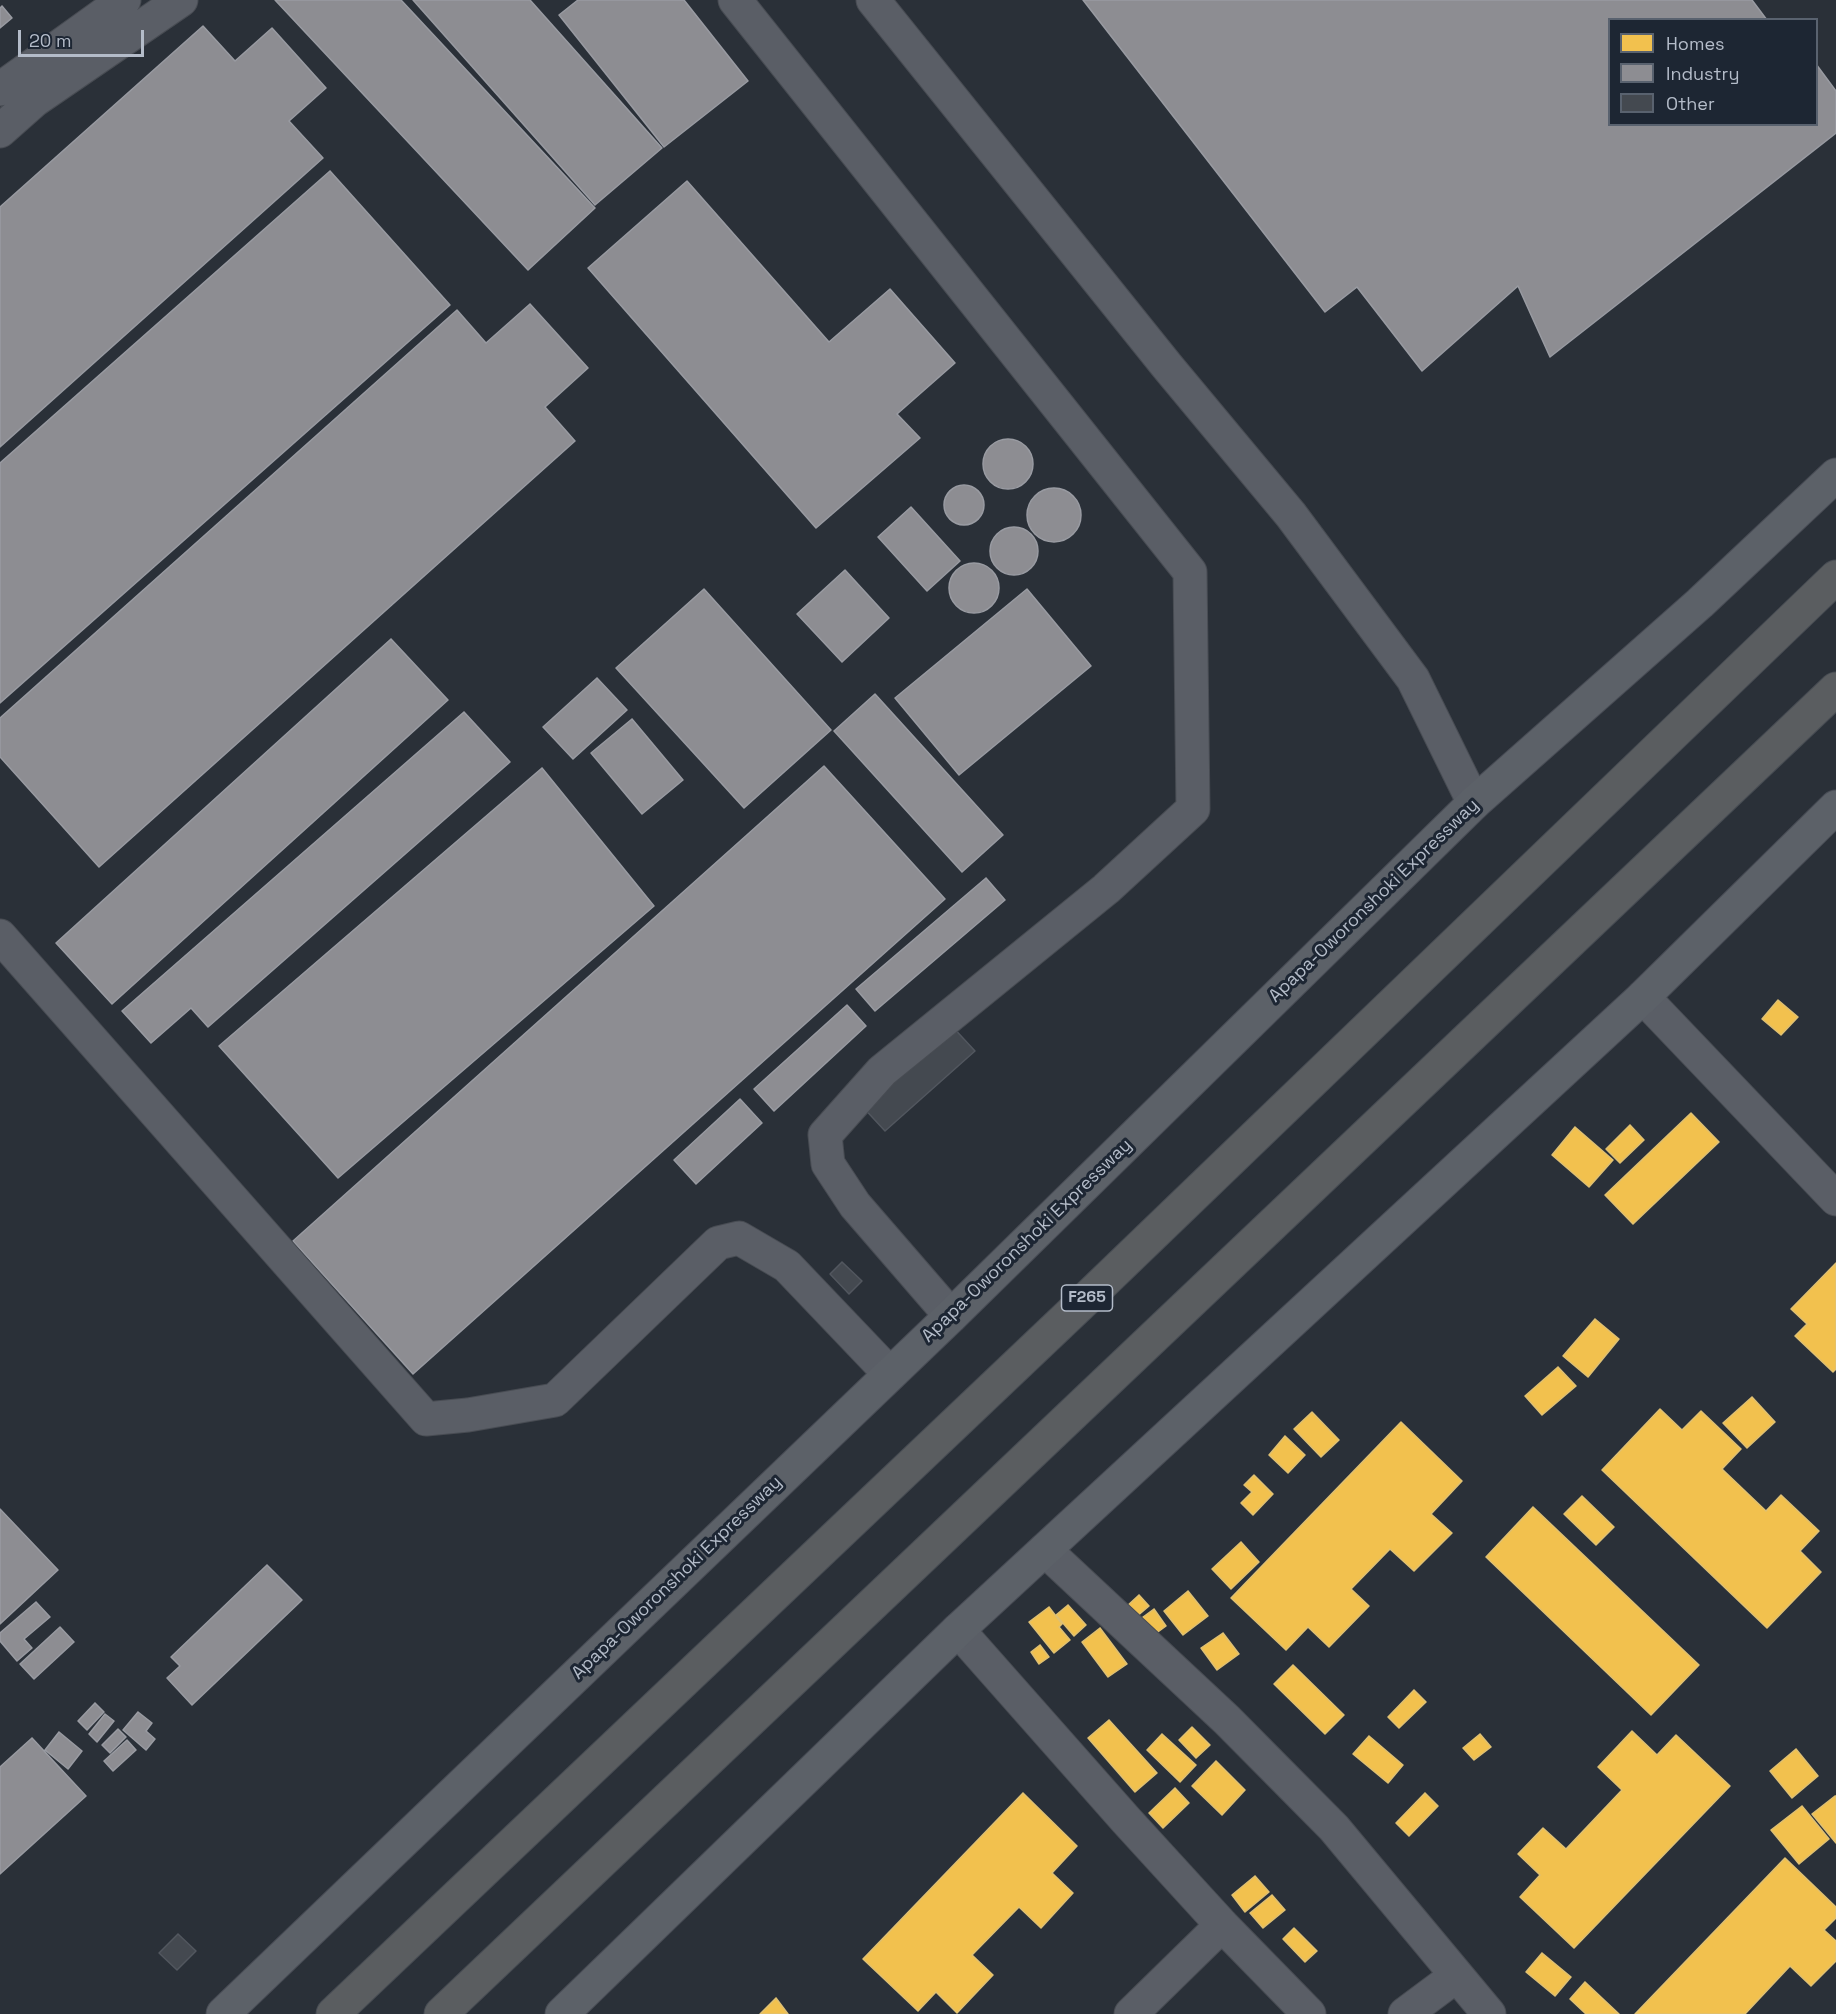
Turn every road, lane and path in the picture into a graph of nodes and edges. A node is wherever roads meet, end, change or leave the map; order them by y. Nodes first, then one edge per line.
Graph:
1 (124, 0) edge
2 (180, 0) edge
3 (735, 0) edge
4 (873, 0) edge
5 (0, 89) edge
6 (0, 131) edge
7 (1836, 475) edge
8 (1836, 576) edge
9 (1836, 689) edge
10 (1474, 802) junction
11 (1836, 807) edge
12 (0, 936) edge
13 (1643, 997) junction
14 (1836, 1199) edge
15 (951, 1316) junction
16 (890, 1374) junction
17 (1045, 1550) junction
18 (958, 1630) junction
19 (1222, 1925) junction
20 (1456, 1976) junction
21 (223, 2014) edge
22 (333, 2014) edge
23 (441, 2014) edge
24 (562, 2014) edge
25 (1131, 2014) edge
26 (1309, 2014) edge
27 (1405, 2014) edge
28 (1490, 2014) edge

1 - 5 street
2 - 6 street
3 - 15 street
4 - 10 street
7 - 10 main road, Apapa-Oworonshoki Expressway
8 - 22 highway, F265
9 - 23 highway
10 - 15 main road, Apapa-Oworonshoki Expressway
11 - 13 main road
12 - 16 street
13 - 14 street
13 - 17 main road
15 - 16 main road, Apapa-Oworonshoki Expressway
16 - 21 main road, Apapa-Oworonshoki Expressway
17 - 18 main road
17 - 20 street
18 - 19 street
18 - 24 main road
19 - 25 street
19 - 26 street
20 - 27 street
20 - 28 street

